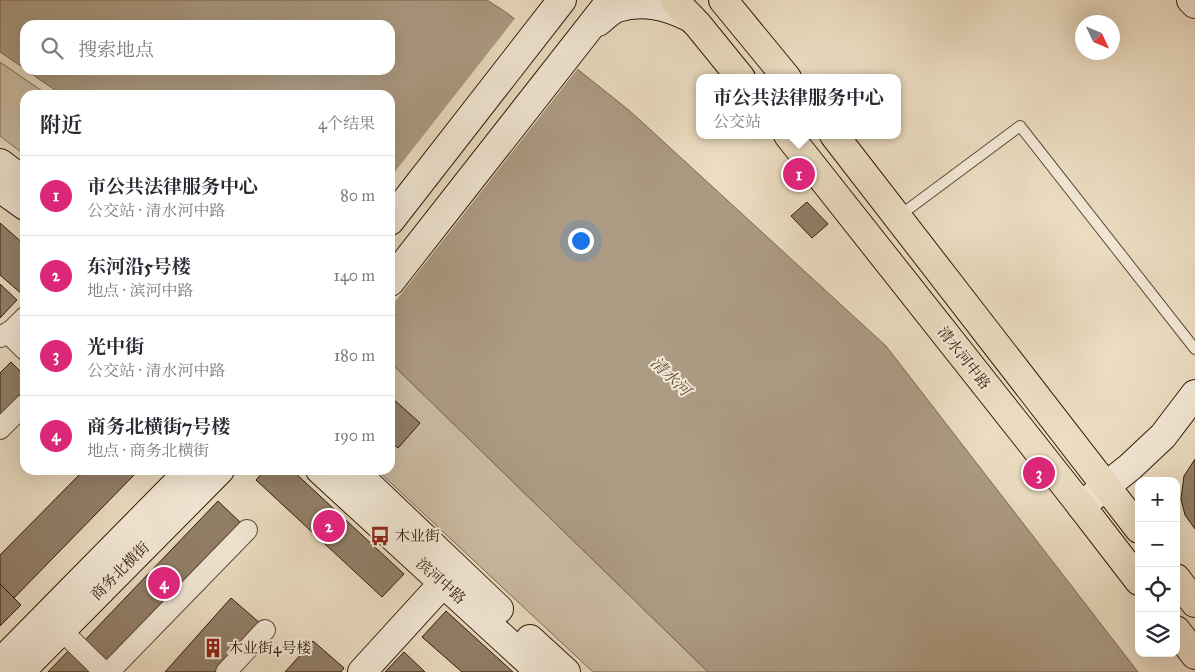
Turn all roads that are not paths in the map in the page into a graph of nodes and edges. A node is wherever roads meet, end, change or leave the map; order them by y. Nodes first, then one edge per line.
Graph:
1 (611, 0) edge
2 (723, 0) edge
3 (1191, 0) edge
4 (1195, 4) edge
5 (556, 7) edge
6 (682, 9) edge
7 (582, 35) junction
8 (738, 74) edge
9 (784, 74) edge
10 (791, 139) edge
11 (837, 139) edge
12 (0, 163) edge
13 (20, 178) edge
14 (0, 188) edge
15 (20, 202) edge
16 (395, 215) edge
17 (898, 217) junction
18 (395, 276) edge
19 (20, 312) edge
20 (3, 331) edge
21 (20, 346) edge
22 (1195, 349) edge
23 (1195, 394) edge
24 (20, 409) edge
25 (1195, 416) edge
26 (0, 430) edge
27 (186, 475) edge
28 (215, 475) edge
29 (326, 475) edge
30 (358, 475) edge
31 (1112, 493) junction
32 (1086, 512) junction
33 (1135, 524) edge
34 (247, 530) dead end
35 (450, 576) junction
36 (1135, 576) edge
37 (1180, 583) edge
38 (1195, 603) edge
39 (54, 623) junction
40 (264, 630) dead end
41 (1180, 635) edge
42 (1195, 655) edge
43 (0, 663) edge
44 (20, 672) edge
45 (104, 672) edge
46 (109, 672) edge
47 (226, 672) edge
48 (362, 672) edge
49 (540, 672) edge
50 (566, 672) edge

1 - 7 main road
2 - 9 main road
3 - 4 main road
5 - 16 main road
6 - 7 main road
6 - 8 main road
7 - 18 main road
10 - 32 main road, 清水河中路
11 - 17 main road
12 - 13 main road
14 - 15 main road
17 - 22 lane
17 - 31 main road
19 - 20 street
20 - 21 street
23 - 31 main road
24 - 26 street
25 - 31 main road
27 - 39 main road, 商务北横街
28 - 39 main road, 商务北横街
29 - 35 main road, 滨河中路
30 - 35 main road, 滨河中路
31 - 32 main road
31 - 33 main road
32 - 36 main road, 清水河中路
34 - 46 street
35 - 48 main road
35 - 49 main road, 滨河中路
35 - 50 main road, 滨河中路
37 - 38 main road
39 - 43 main road, 商务北横街
39 - 44 main road, 商务北横街
39 - 45 street
40 - 47 street
41 - 42 main road

